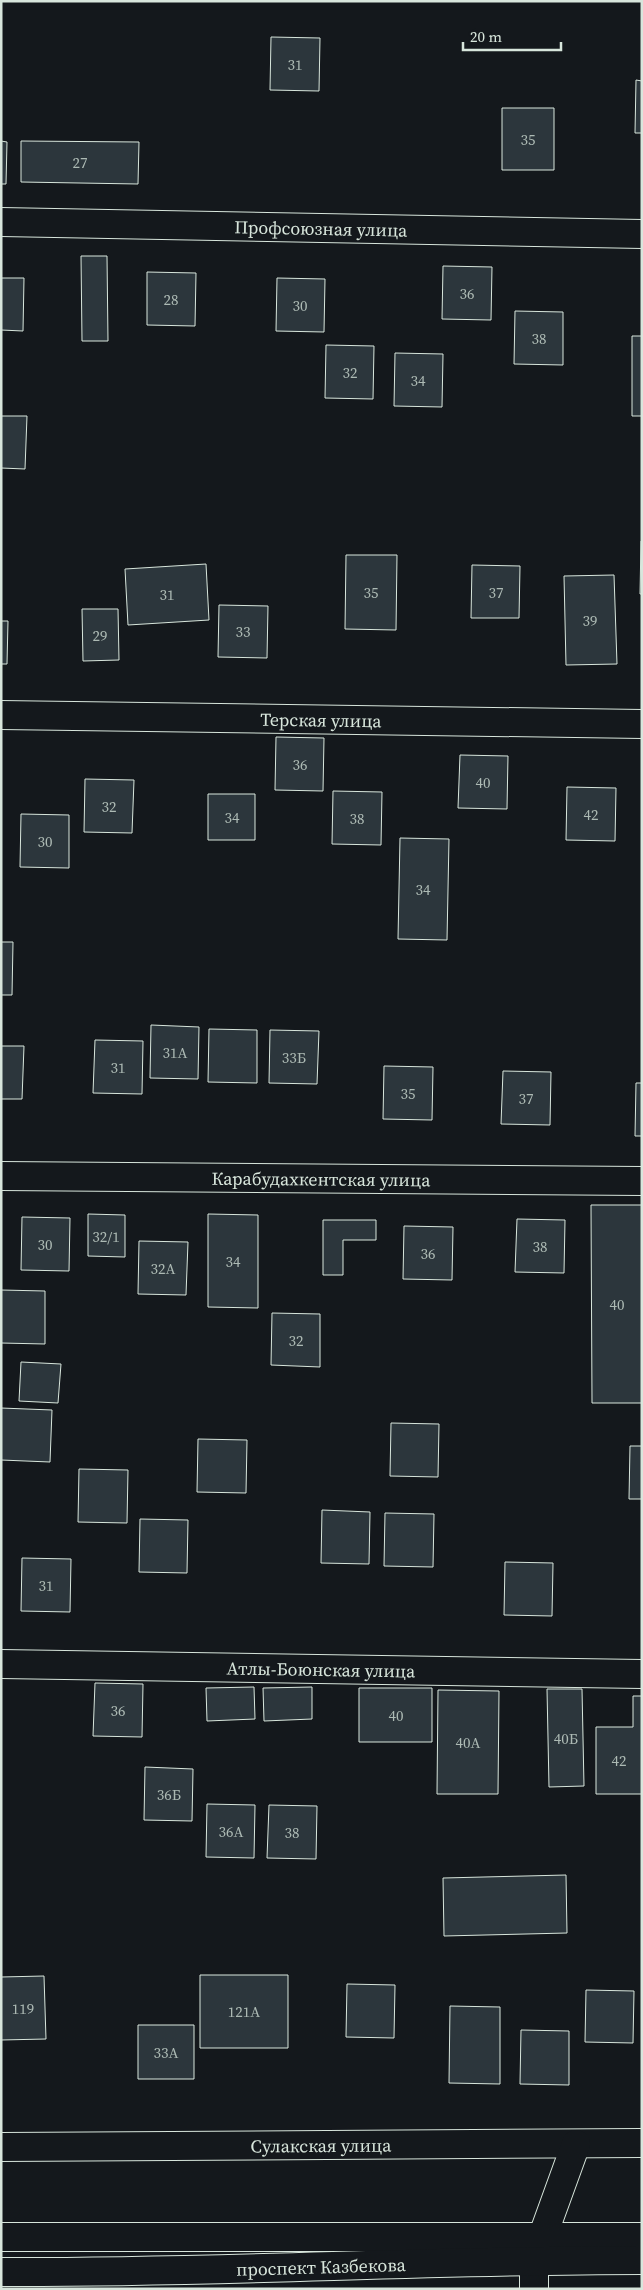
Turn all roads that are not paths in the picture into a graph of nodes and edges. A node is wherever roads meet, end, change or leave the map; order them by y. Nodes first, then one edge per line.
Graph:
1 (1, 222) edge
2 (642, 234) edge
3 (1, 715) edge
4 (642, 724) edge
5 (1, 1176) edge
6 (642, 1181) edge
7 (1, 1664) edge
8 (642, 1674) edge
9 (642, 2143) edge
10 (576, 2144) junction
11 (1, 2147) edge
12 (1, 2237) edge
13 (642, 2237) edge
14 (538, 2249) junction
15 (642, 2260) edge
16 (1, 2272) edge
17 (534, 2289) edge

1 - 2 main road, Профсоюзная улица
3 - 4 main road, Терская улица
5 - 6 main road, Карабудахкентская улица
7 - 8 main road, Атлы-Боюнская улица
9 - 10 main road, Сулакская улица
10 - 11 main road, Сулакская улица
10 - 14 main road
12 - 14 main road, проспект Казбекова
13 - 14 main road, проспект Казбекова
14 - 15 main road, проспект Казбекова
14 - 16 main road, проспект Казбекова
14 - 17 main road

